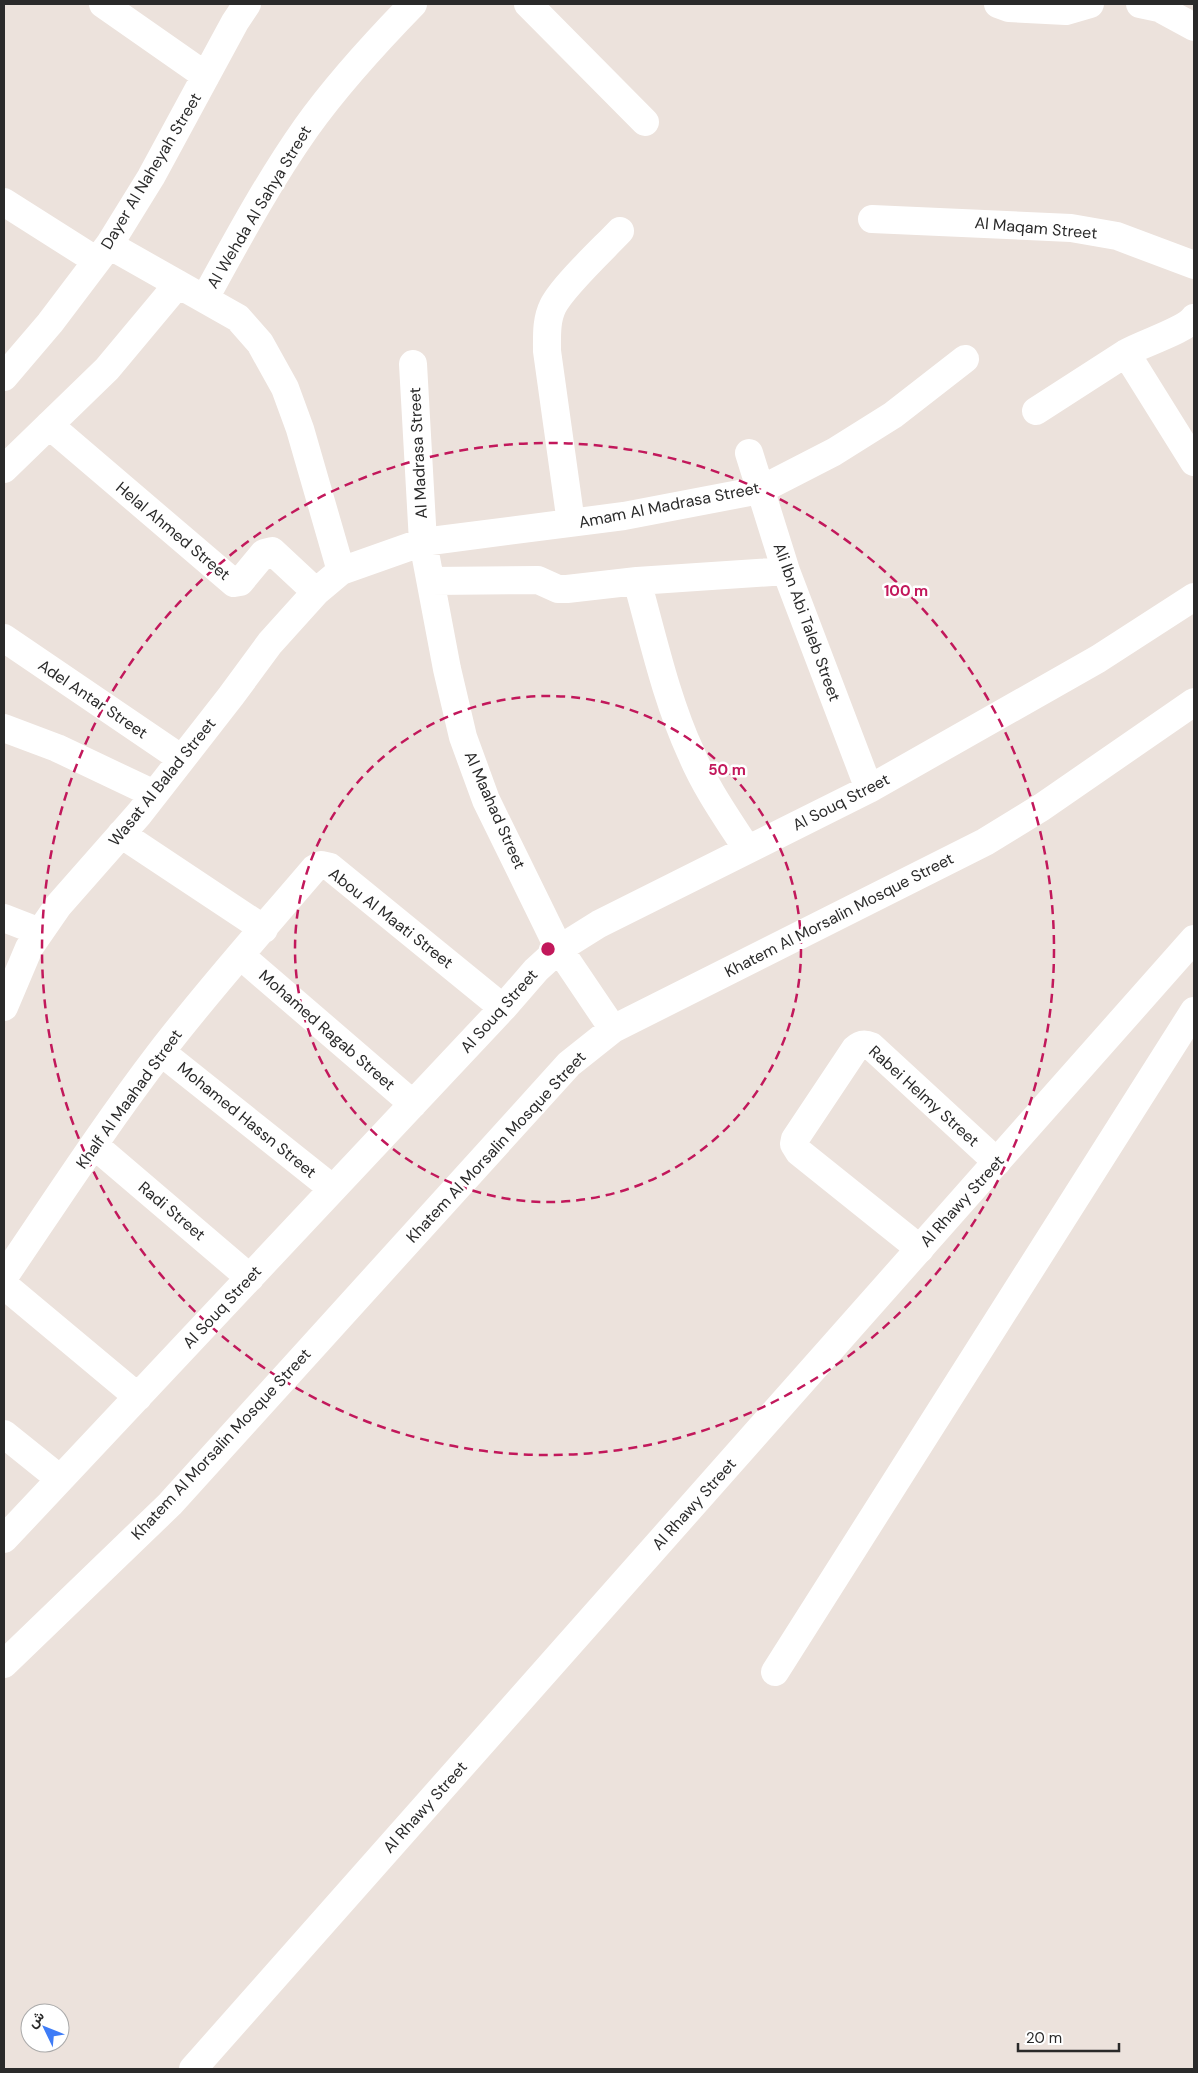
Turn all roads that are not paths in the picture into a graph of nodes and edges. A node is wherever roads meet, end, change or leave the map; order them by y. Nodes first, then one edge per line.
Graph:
1 (103, 4) edge
2 (247, 4) edge
3 (413, 4) edge
4 (528, 4) edge
5 (998, 4) edge
6 (1090, 4) edge
7 (1140, 4) edge
8 (1194, 26) edge
9 (206, 76) junction
10 (645, 122) dead end
11 (4, 202) edge
12 (872, 219) dead end
13 (620, 232) dead end
14 (103, 253) junction
15 (1194, 265) edge
16 (178, 284) junction
17 (205, 298) junction
18 (1194, 318) edge
19 (1126, 353) junction
20 (965, 359) dead end
21 (413, 364) dead end
22 (5, 374) edge
23 (1036, 411) dead end
24 (49, 425) junction
25 (749, 453) dead end
26 (1194, 462) edge
27 (4, 469) edge
28 (760, 490) junction
29 (571, 523) junction
30 (423, 542) junction
31 (786, 571) junction
32 (341, 572) junction
33 (431, 581) junction
34 (637, 581) junction
35 (316, 592) junction
36 (1194, 597) edge
37 (4, 638) edge
38 (1194, 702) edge
39 (4, 728) edge
40 (182, 759) junction
41 (869, 789) junction
42 (154, 794) junction
43 (121, 834) junction
44 (747, 849) junction
45 (4, 918) edge
46 (264, 929) junction
47 (40, 932) junction
48 (1194, 939) edge
49 (559, 948) junction
50 (241, 956) junction
51 (4, 1007) edge
52 (503, 1008) junction
53 (1194, 1011) edge
54 (612, 1029) junction
55 (161, 1052) junction
56 (413, 1104) junction
57 (94, 1145) junction
58 (997, 1162) junction
59 (333, 1189) junction
60 (920, 1249) junction
61 (4, 1277) edge
62 (250, 1278) junction
63 (4, 1284) edge
64 (138, 1396) junction
65 (4, 1434) edge
66 (60, 1479) junction
67 (4, 1539) edge
68 (4, 1664) edge
69 (775, 1672) dead end
70 (193, 2069) edge

1 - 9 street
2 - 9 street, Dayer Al Naheyah Street
3 - 17 street, Al Wehda Al Sahya Street
4 - 10 street
5 - 6 street
7 - 8 street
9 - 14 street, Dayer Al Naheyah Street
11 - 14 street
12 - 15 street, Al Maqam Street
13 - 29 street
14 - 16 street
14 - 22 street, Dayer Al Naheyah Street
16 - 17 street
16 - 24 street
17 - 32 street
18 - 19 street
19 - 23 street
19 - 26 street
20 - 28 street, Amam Al Madrasa Street
21 - 30 street, Al Madrasa Street
24 - 27 street
24 - 35 street, Helal Ahmed Street
25 - 28 street, Ali Ibn Abi Taleb Street
28 - 29 street, Amam Al Madrasa Street
28 - 31 street, Ali Ibn Abi Taleb Street
29 - 30 street, Amam Al Madrasa Street
30 - 32 street, Amam Al Madrasa Street
30 - 33 street, Al Maahad Street
31 - 34 street
31 - 41 street, Ali Ibn Abi Taleb Street
32 - 35 street, Wasat Al Balad Street
33 - 34 street
33 - 49 street, Al Maahad Street
34 - 44 street
35 - 40 street, Wasat Al Balad Street
36 - 41 street, Al Souq Street
37 - 40 street, Adel Antar Street
38 - 54 street, Khatem Al Morsalin Mosque Street
39 - 42 street
40 - 42 street, Wasat Al Balad Street
41 - 44 street, Al Souq Street
42 - 43 street, Wasat Al Balad Street
43 - 46 street
43 - 47 street, Wasat Al Balad Street
44 - 49 street, Al Souq Street
45 - 47 street
46 - 50 street, Khalf Al Maahad Street
46 - 52 street, Abou Al Maati Street
47 - 51 street, Wasat Al Balad Street
48 - 58 street, Al Rhawy Street
49 - 52 street, Al Souq Street
49 - 54 street, Al Maahad Street
50 - 55 street, Khalf Al Maahad Street
50 - 56 street, Mohamed Ragab Street
52 - 56 street, Al Souq Street
53 - 69 street
54 - 68 street, Khatem Al Morsalin Mosque Street
55 - 57 street, Khalf Al Maahad Street
55 - 59 street, Mohamed Hassn Street
56 - 59 street, Al Souq Street
57 - 61 street, Khalf Al Maahad Street
57 - 62 street, Radi Street
58 - 60 street, Al Rhawy Street
58 - 60 street, Rabei Helmy Street
59 - 62 street, Al Souq Street
60 - 70 street, Al Rhawy Street
62 - 64 street, Al Souq Street
63 - 64 street
64 - 66 street, Al Souq Street
65 - 66 street
66 - 67 street, Al Souq Street

